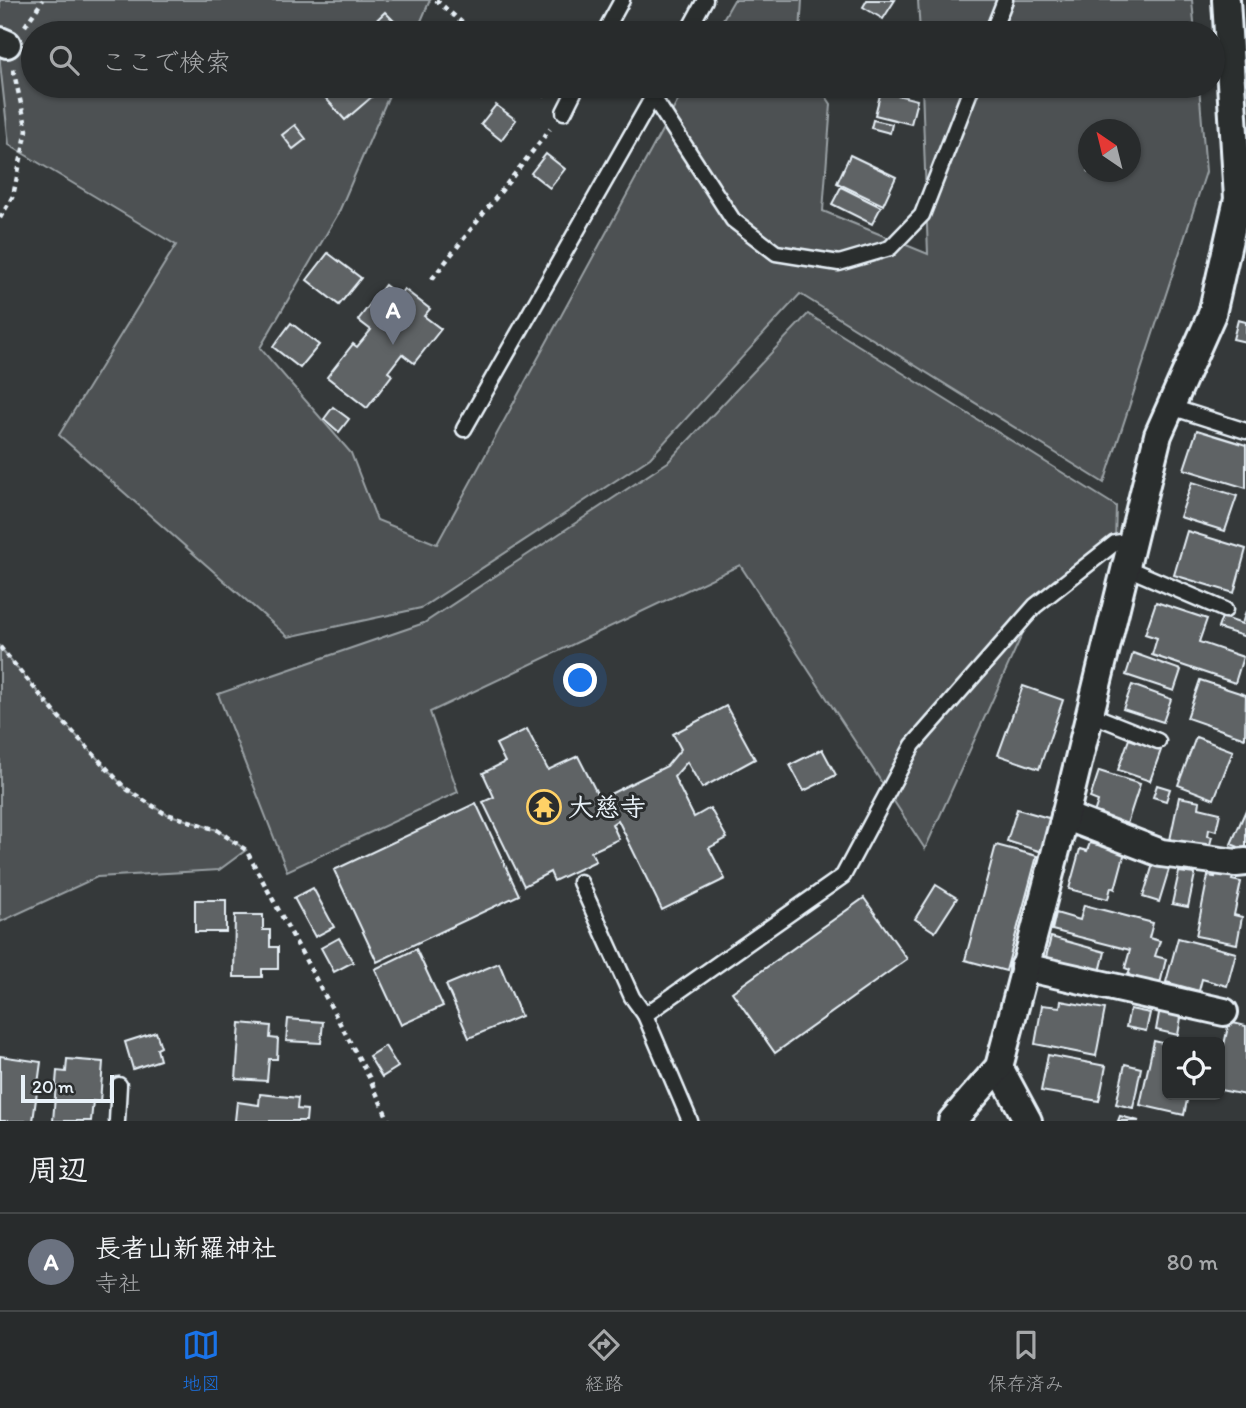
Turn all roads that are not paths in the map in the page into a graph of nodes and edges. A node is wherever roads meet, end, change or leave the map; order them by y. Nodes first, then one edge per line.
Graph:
1 (622, 0) edge
2 (705, 0) edge
3 (1005, 0) edge
4 (1226, 0) edge
5 (611, 21) edge
6 (694, 21) edge
7 (997, 21) edge
8 (571, 98) edge
9 (652, 98) edge
10 (660, 98) edge
11 (967, 98) edge
12 (564, 111) road end
13 (1242, 200) edge
14 (1171, 407) junction
15 (464, 429) dead end
16 (1246, 431) edge
17 (1133, 540) junction
18 (1125, 567) junction
19 (1225, 610) dead end
20 (1090, 714) junction
21 (1158, 741) dead end
22 (1065, 816) junction
23 (1246, 862) edge
24 (580, 882) dead end
25 (1024, 967) junction
26 (1224, 1012) dead end
27 (645, 1015) junction
28 (999, 1067) junction
29 (119, 1084) dead end
30 (117, 1121) edge
31 (690, 1121) edge
32 (952, 1121) edge
33 (1028, 1121) edge

1 - 5 lane
2 - 6 lane
3 - 7 lane
4 - 13 street
8 - 12 lane
9 - 15 lane
10 - 11 lane
13 - 14 street
14 - 16 lane
14 - 17 street
17 - 18 street
17 - 27 lane
18 - 19 lane
18 - 20 street
20 - 21 lane
20 - 22 street
22 - 23 street
22 - 25 street
24 - 27 lane
25 - 26 street
25 - 28 street
27 - 31 lane
28 - 32 street
28 - 33 street
29 - 30 lane

